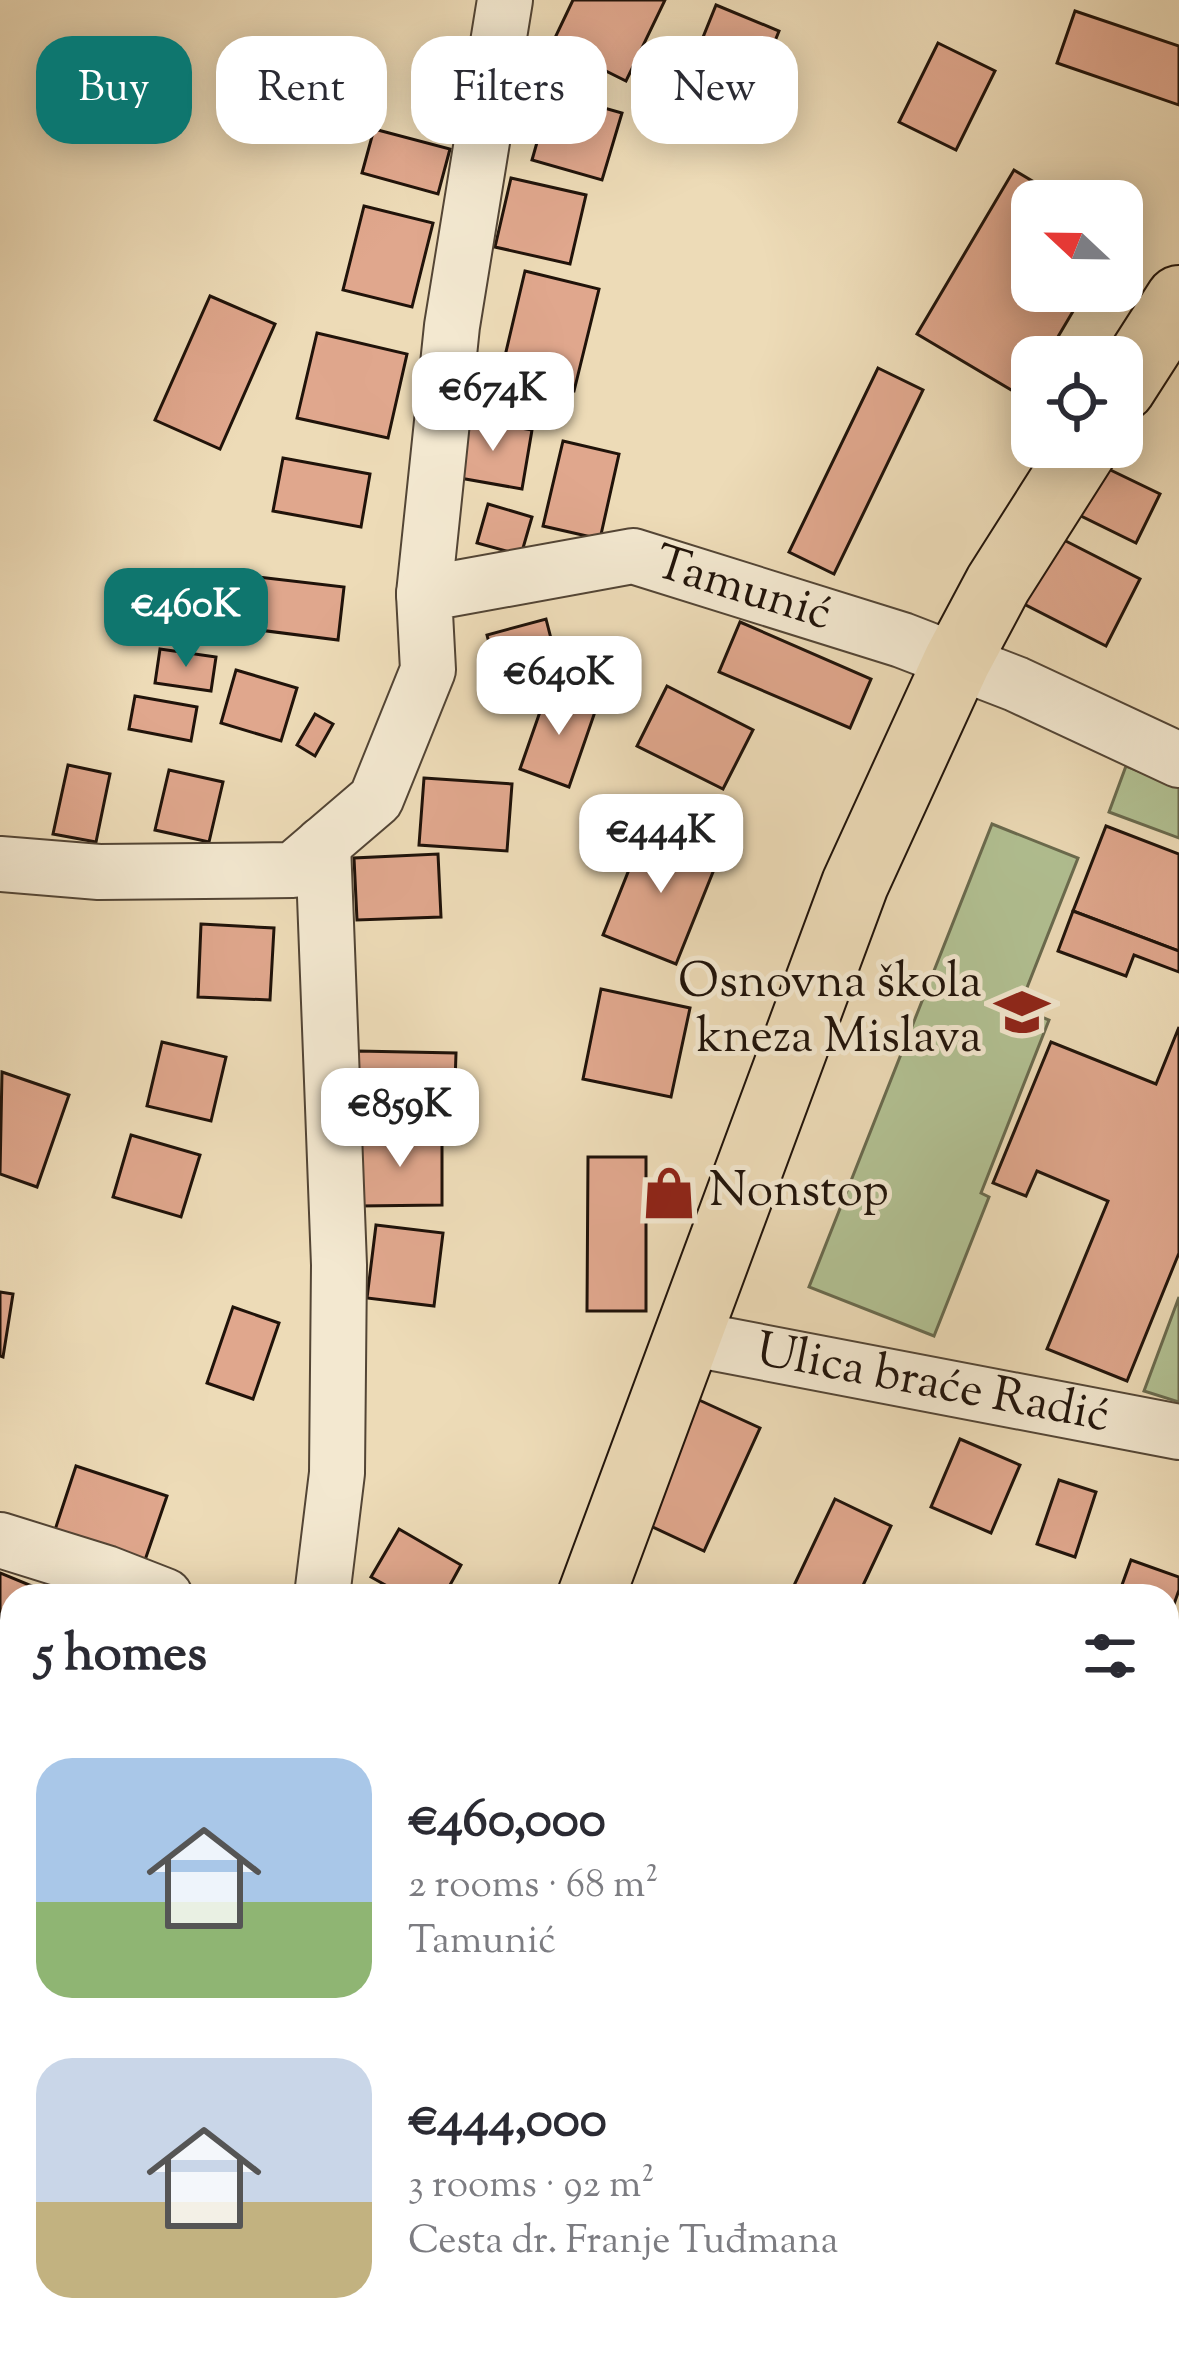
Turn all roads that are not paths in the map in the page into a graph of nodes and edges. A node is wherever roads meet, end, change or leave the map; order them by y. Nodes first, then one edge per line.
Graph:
1 (505, 0) edge
2 (1179, 299) edge
3 (1143, 355) edge
4 (1072, 468) edge
5 (424, 594) junction
6 (957, 661) junction
7 (1179, 760) edge
8 (323, 844) junction
9 (0, 864) edge
10 (688, 1338) junction
11 (1179, 1432) edge
12 (0, 1540) edge
13 (134, 1584) edge
14 (323, 1584) edge
15 (595, 1584) edge

1 - 5 street
2 - 3 main road
4 - 6 main road
5 - 6 street, Tamunić
5 - 8 street
6 - 7 street, Tamunić
6 - 10 main road
8 - 9 street
8 - 14 street
10 - 11 street, Ulica braće Radić
10 - 15 main road
12 - 13 street

